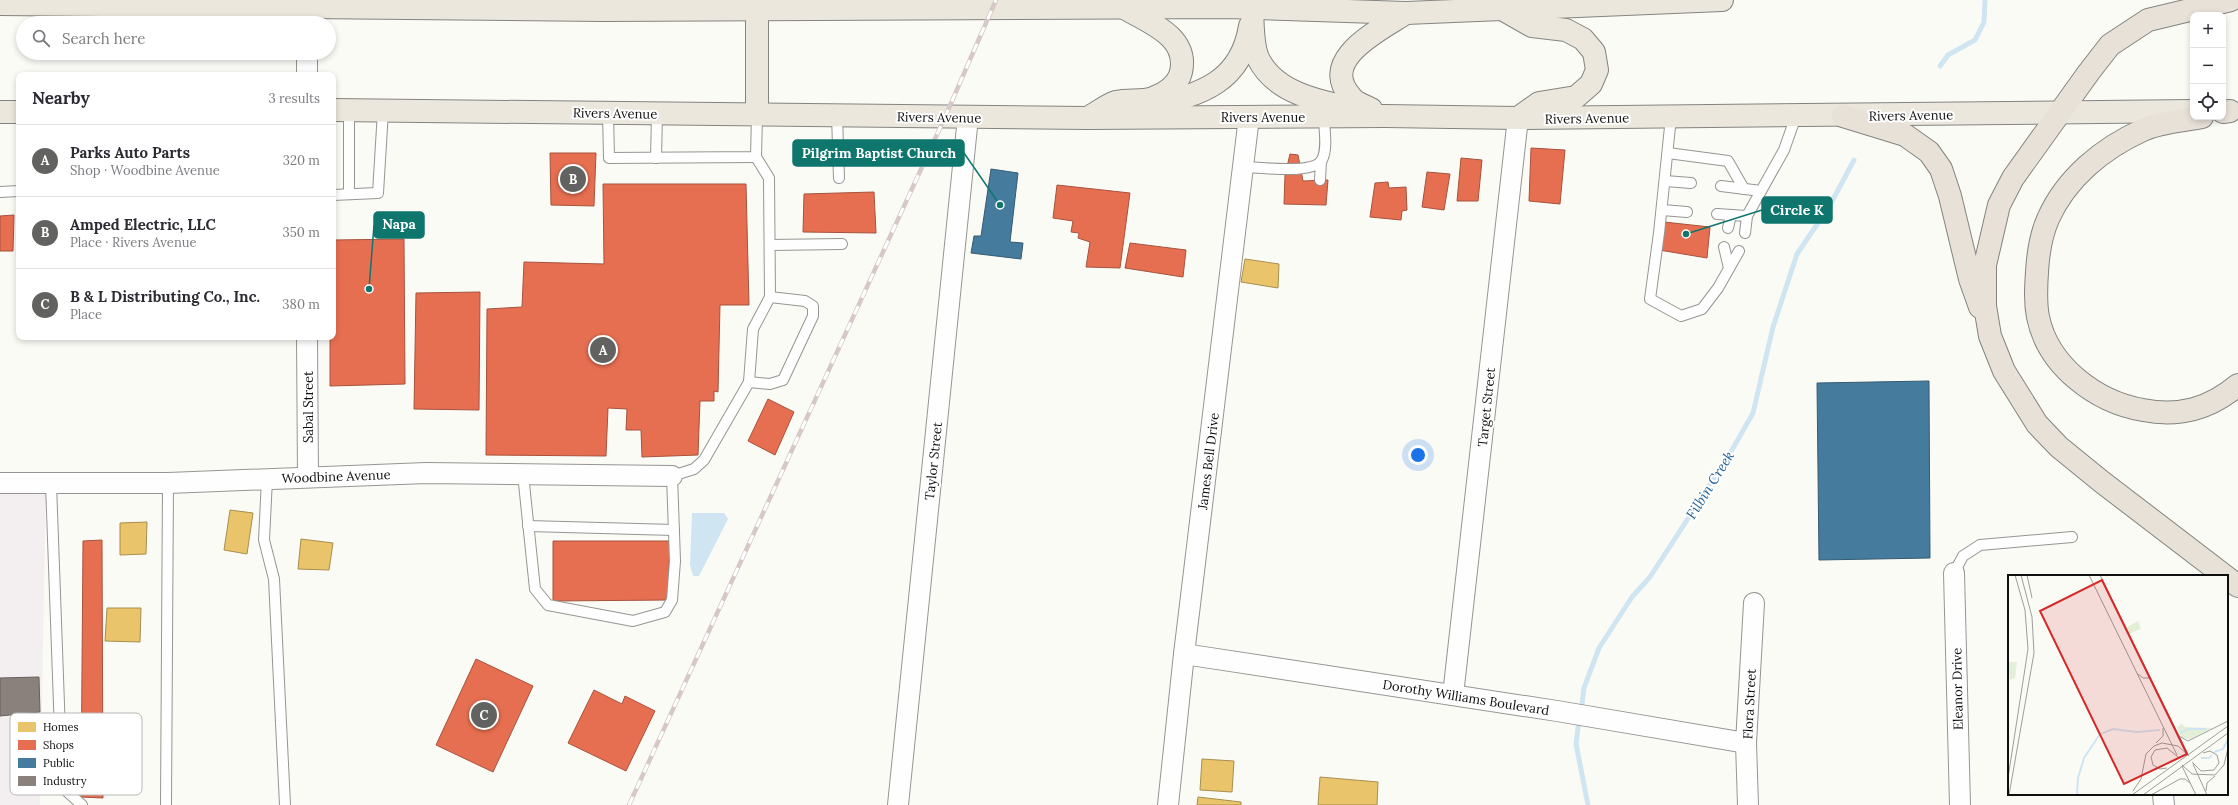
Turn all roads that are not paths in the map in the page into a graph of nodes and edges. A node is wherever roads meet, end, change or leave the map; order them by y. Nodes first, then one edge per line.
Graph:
1 (1722, 0) edge
2 (2231, 0) edge
3 (208, 3) edge
4 (0, 4) edge
5 (274, 4) edge
6 (346, 4) edge
7 (396, 4) edge
8 (469, 4) edge
9 (898, 4) edge
10 (1252, 4) edge
11 (556, 5) edge
12 (603, 5) edge
13 (757, 5) edge
14 (1439, 6) edge
15 (1124, 8) junction
16 (1502, 9) junction
17 (1406, 13) junction
18 (307, 16) edge
19 (307, 60) edge
20 (307, 72) edge
21 (341, 110) edge
22 (383, 111) junction
23 (0, 112) edge
24 (16, 112) edge
25 (2190, 112) edge
26 (608, 113) junction
27 (657, 114) junction
28 (2060, 114) junction
29 (757, 115) junction
30 (837, 115) junction
31 (1385, 116) junction
32 (1796, 116) junction
33 (1843, 116) junction
34 (968, 117) junction
35 (1249, 117) junction
36 (1324, 117) junction
37 (1671, 117) junction
38 (1086, 118) junction
39 (1132, 118) junction
40 (1518, 118) junction
41 (2190, 120) edge
42 (1668, 153) junction
43 (756, 157) junction
44 (656, 158) junction
45 (1321, 161) junction
46 (1243, 166) junction
47 (839, 178) dead end
48 (1320, 180) dead end
49 (1665, 181) junction
50 (1691, 183) dead end
51 (1721, 186) dead end
52 (1744, 189) junction
53 (16, 191) edge
54 (1761, 191) junction
55 (0, 192) edge
56 (349, 194) junction
57 (336, 195) edge
58 (1662, 210) junction
59 (1687, 212) dead end
60 (1717, 214) dead end
61 (1731, 215) junction
62 (1747, 216) junction
63 (1728, 228) dead end
64 (1745, 233) dead end
65 (842, 244) dead end
66 (770, 245) junction
67 (1724, 247) dead end
68 (1738, 251) dead end
69 (1729, 268) junction
70 (770, 297) junction
71 (1990, 336) junction
72 (307, 340) edge
73 (749, 382) junction
74 (2238, 385) edge
75 (523, 474) junction
76 (672, 476) junction
77 (308, 477) junction
78 (267, 479) junction
79 (0, 483) edge
80 (168, 483) junction
81 (51, 484) junction
82 (528, 526) junction
83 (674, 530) junction
84 (2072, 537) dead end
85 (1954, 573) joint
86 (2224, 575) edge
87 (2228, 578) edge
88 (2238, 586) edge
89 (1754, 603) dead end
90 (1184, 654) junction
91 (1453, 695) junction
92 (59, 713) edge
93 (1746, 743) junction
94 (70, 795) edge
95 (2163, 795) edge
96 (82, 805) edge
97 (166, 805) edge
98 (285, 805) edge
99 (898, 805) edge
100 (1168, 805) edge
101 (1748, 805) edge
102 (1960, 805) edge
103 (2164, 805) edge

1 - 16 main road
2 - 28 highway
3 - 4 main road
3 - 5 main road
5 - 18 main road
6 - 7 main road
6 - 18 main road
7 - 8 main road
8 - 11 main road
9 - 13 main road
9 - 15 main road
10 - 15 main road
10 - 17 main road
10 - 31 main road
10 - 39 main road
11 - 12 main road
12 - 13 main road
13 - 29 main road
14 - 16 main road
14 - 17 main road
15 - 38 main road
16 - 40 main road
17 - 31 main road
19 - 20 street
21 - 22 main road, Rivers Avenue
21 - 56 lane
22 - 26 main road, Rivers Avenue
22 - 56 lane
23 - 24 main road
25 - 28 main road, Rivers Avenue
26 - 27 main road, Rivers Avenue
26 - 44 lane
27 - 29 main road, Rivers Avenue
27 - 44 lane
28 - 33 main road, Rivers Avenue
28 - 71 highway
29 - 30 main road, Rivers Avenue
29 - 43 lane
30 - 34 main road, Rivers Avenue
30 - 47 lane
31 - 36 main road, Rivers Avenue
31 - 40 main road, Rivers Avenue
32 - 33 main road, Rivers Avenue
32 - 37 main road, Rivers Avenue
32 - 54 lane
33 - 71 highway
34 - 38 main road, Rivers Avenue
34 - 99 street, Taylor Street
35 - 36 main road, Rivers Avenue
35 - 39 main road, Rivers Avenue
35 - 46 street, James Bell Drive
36 - 45 lane
37 - 40 main road, Rivers Avenue
37 - 42 lane
38 - 39 main road, Rivers Avenue
40 - 91 street, Target Street
41 - 74 highway
42 - 49 lane
42 - 52 lane
43 - 44 lane
43 - 66 lane
45 - 46 lane
45 - 48 lane
46 - 90 street, James Bell Drive
49 - 50 lane
49 - 58 lane
51 - 52 lane
52 - 54 lane
53 - 55 lane
54 - 62 lane
56 - 57 lane
58 - 59 lane
58 - 69 lane
60 - 61 lane
61 - 62 lane
61 - 63 lane
62 - 64 lane
65 - 66 lane
66 - 70 lane
67 - 69 lane
68 - 69 lane
70 - 73 lane
70 - 73 lane
71 - 86 highway
72 - 77 street, Sabal Street
73 - 76 lane
75 - 76 street, Woodbine Avenue
75 - 77 street, Woodbine Avenue
75 - 82 lane
76 - 83 lane
77 - 78 street, Woodbine Avenue
78 - 80 street, Woodbine Avenue
78 - 98 lane
79 - 81 street, Woodbine Avenue
80 - 81 street, Woodbine Avenue
80 - 97 lane
81 - 92 lane
82 - 83 lane
82 - 83 lane
84 - 85 lane
85 - 102 street, Eleanor Drive
87 - 88 highway
89 - 93 street, Flora Street
90 - 91 street, Dorothy Williams Boulevard
90 - 100 street, James Bell Drive
91 - 93 street, Dorothy Williams Boulevard
93 - 101 street, Flora Street
94 - 96 lane
95 - 103 street

